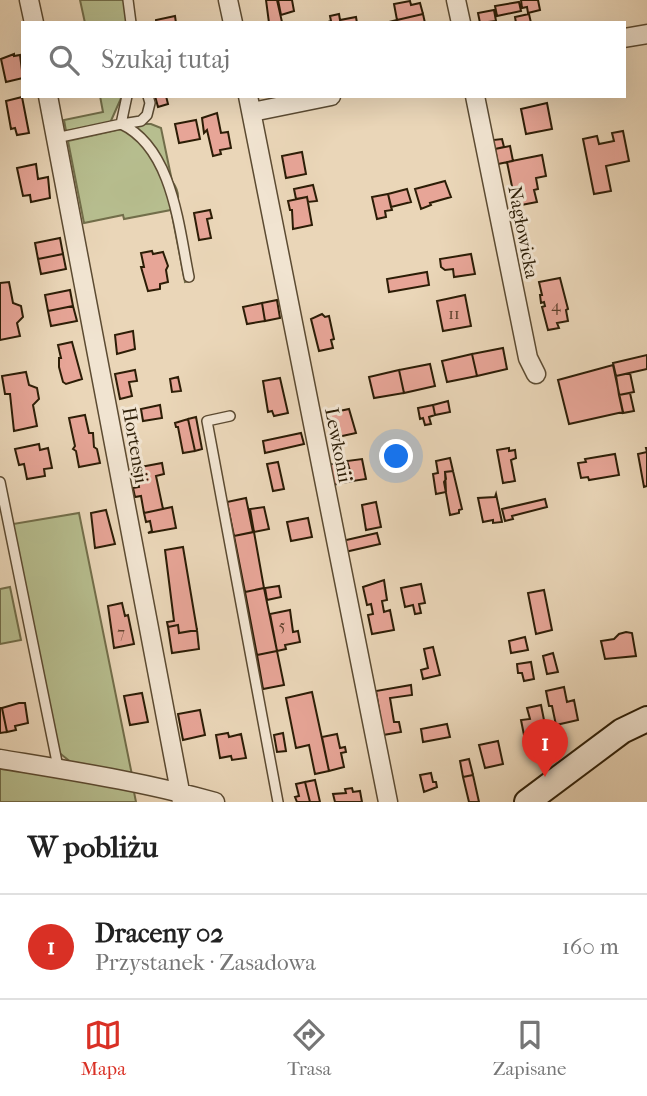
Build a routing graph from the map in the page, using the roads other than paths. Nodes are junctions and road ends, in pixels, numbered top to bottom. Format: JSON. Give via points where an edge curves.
{"nodes":[{"id":1,"x":29,"y":0,"type":"edge"},
{"id":2,"x":128,"y":0,"type":"edge"},
{"id":3,"x":228,"y":0,"type":"edge"},
{"id":4,"x":456,"y":0,"type":"edge"},
{"id":5,"x":34,"y":21,"type":"edge"},
{"id":6,"x":131,"y":21,"type":"edge"},
{"id":7,"x":233,"y":21,"type":"edge"},
{"id":8,"x":461,"y":21,"type":"edge"},
{"id":9,"x":647,"y":34,"type":"edge"},
{"id":10,"x":626,"y":38,"type":"edge"},
{"id":11,"x":48,"y":98,"type":"edge"},
{"id":12,"x":127,"y":98,"type":"edge"},
{"id":13,"x":149,"y":98,"type":"edge"},
{"id":14,"x":311,"y":98,"type":"edge"},
{"id":15,"x":475,"y":98,"type":"edge"},
{"id":16,"x":250,"y":104,"type":"edge"},
{"id":17,"x":121,"y":124,"type":"junction"},
{"id":18,"x":56,"y":138,"type":"junction"},
{"id":19,"x":189,"y":277,"type":"dead end"},
{"id":20,"x":536,"y":374,"type":"dead end"},
{"id":21,"x":230,"y":416,"type":"dead end"},
{"id":22,"x":0,"y":482,"type":"edge"},
{"id":23,"x":647,"y":719,"type":"edge"},
{"id":24,"x":0,"y":759,"type":"edge"},
{"id":25,"x":58,"y":767,"type":"junction"},
{"id":26,"x":181,"y":797,"type":"edge"},
{"id":27,"x":215,"y":802,"type":"edge"},
{"id":28,"x":278,"y":802,"type":"edge"},
{"id":29,"x":388,"y":802,"type":"edge"},
{"id":30,"x":527,"y":802,"type":"edge"}],
"edges":[{"from":1,"to":5,"type":"street"},
{"from":2,"to":6,"type":"lane"},
{"from":3,"to":7,"type":"street"},
{"from":4,"to":8,"type":"street"},
{"from":9,"to":10,"type":"street"},
{"from":11,"to":18,"type":"street","name":"Hortensji"},
{"from":12,"to":17,"type":"lane"},
{"from":13,"to":17,"type":"lane","via":[[147,115],[141,121]]},
{"from":14,"to":16,"type":"street"},
{"from":15,"to":20,"type":"street","name":"Nagłowicka","via":[[528,358]]},
{"from":16,"to":29,"type":"street","name":"Lewkonii"},
{"from":17,"to":18,"type":"lane"},
{"from":17,"to":19,"type":"lane","via":[[148,145],[163,172]]},
{"from":18,"to":26,"type":"street","name":"Hortensji"},
{"from":21,"to":28,"type":"lane","via":[[207,421]]},
{"from":22,"to":25,"type":"lane"},
{"from":23,"to":30,"type":"street","via":[[622,731]]},
{"from":24,"to":25,"type":"street"},
{"from":25,"to":26,"type":"street"},
{"from":26,"to":27,"type":"street"}]}
